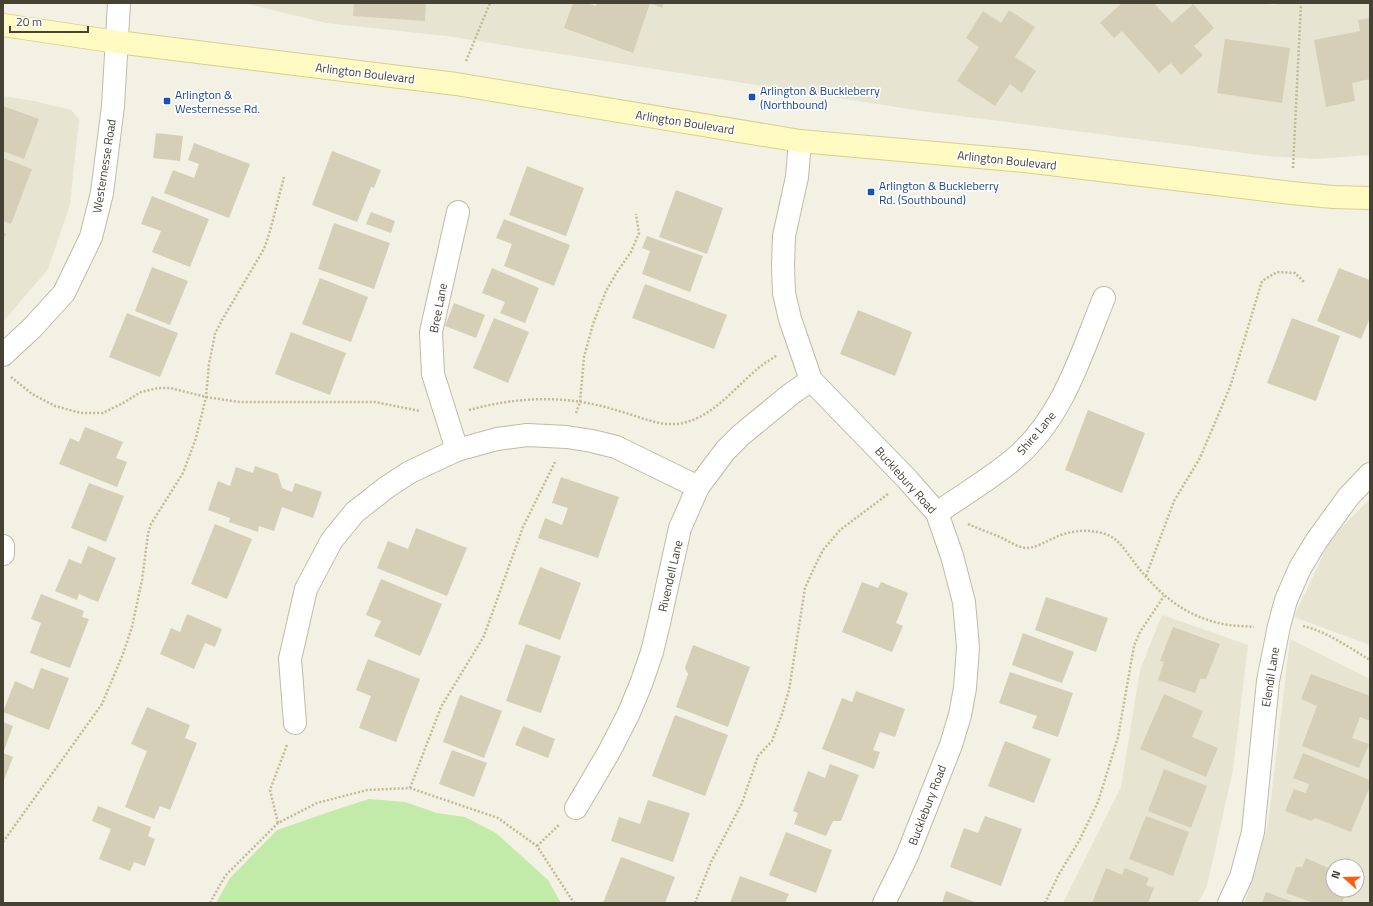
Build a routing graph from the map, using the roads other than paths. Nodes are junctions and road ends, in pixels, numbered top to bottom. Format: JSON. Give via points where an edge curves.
{"nodes":[{"id":1,"x":119,"y":3,"type":"edge"},
{"id":2,"x":3,"y":25,"type":"edge"},
{"id":3,"x":117,"y":42,"type":"junction"},
{"id":4,"x":800,"y":141,"type":"junction"},
{"id":5,"x":1370,"y":198,"type":"edge"},
{"id":6,"x":458,"y":212,"type":"dead end"},
{"id":7,"x":1104,"y":298,"type":"dead end"},
{"id":8,"x":3,"y":355,"type":"edge"},
{"id":9,"x":811,"y":380,"type":"junction"},
{"id":10,"x":457,"y":450,"type":"junction"},
{"id":11,"x":1370,"y":474,"type":"edge"},
{"id":12,"x":698,"y":487,"type":"junction"},
{"id":13,"x":937,"y":513,"type":"junction"},
{"id":14,"x":3,"y":546,"type":"edge"},
{"id":15,"x":3,"y":554,"type":"edge"},
{"id":16,"x":295,"y":723,"type":"road end"},
{"id":17,"x":576,"y":808,"type":"road end"},
{"id":18,"x":884,"y":903,"type":"edge"},
{"id":19,"x":1229,"y":903,"type":"edge"}],
"edges":[{"from":1,"to":3,"type":"street","name":"Westernesse Road"},
{"from":2,"to":3,"type":"street","name":"Arlington Boulevard"},
{"from":3,"to":4,"type":"street","name":"Arlington Boulevard","via":[[456,84]]},
{"from":3,"to":8,"type":"street","name":"Westernesse Road","via":[[102,193],[92,237],[64,293]]},
{"from":4,"to":5,"type":"street","name":"Arlington Boulevard","via":[[1025,161],[1292,193]]},
{"from":4,"to":9,"type":"street","name":"Bucklebury Road","via":[[797,177],[784,236],[784,293],[790,320]]},
{"from":6,"to":10,"type":"street","name":"Bree Lane","via":[[432,332],[433,374]]},
{"from":7,"to":13,"type":"street","name":"Shire Lane","via":[[1066,391],[1037,435],[1015,458]]},
{"from":9,"to":12,"type":"street","name":"Rivendell Lane","via":[[741,434],[724,451]]},
{"from":9,"to":13,"type":"street","name":"Bucklebury Road"},
{"from":10,"to":12,"type":"street","via":[[497,439],[527,435],[567,437],[616,448]]},
{"from":10,"to":16,"type":"street","via":[[410,472],[387,487],[355,512],[332,540],[306,589],[290,658]]},
{"from":11,"to":19,"type":"street","name":"Elendil Lane","via":[[1349,496],[1317,540],[1300,568],[1286,600],[1268,681],[1253,832],[1242,877]]},
{"from":12,"to":17,"type":"street","name":"Rivendell Lane","via":[[680,528],[658,630],[641,684],[609,752]]},
{"from":13,"to":18,"type":"street","name":"Bucklebury Road","via":[[964,602],[968,647],[965,688],[951,745],[907,856]]},
{"from":14,"to":15,"type":"street"}]}
